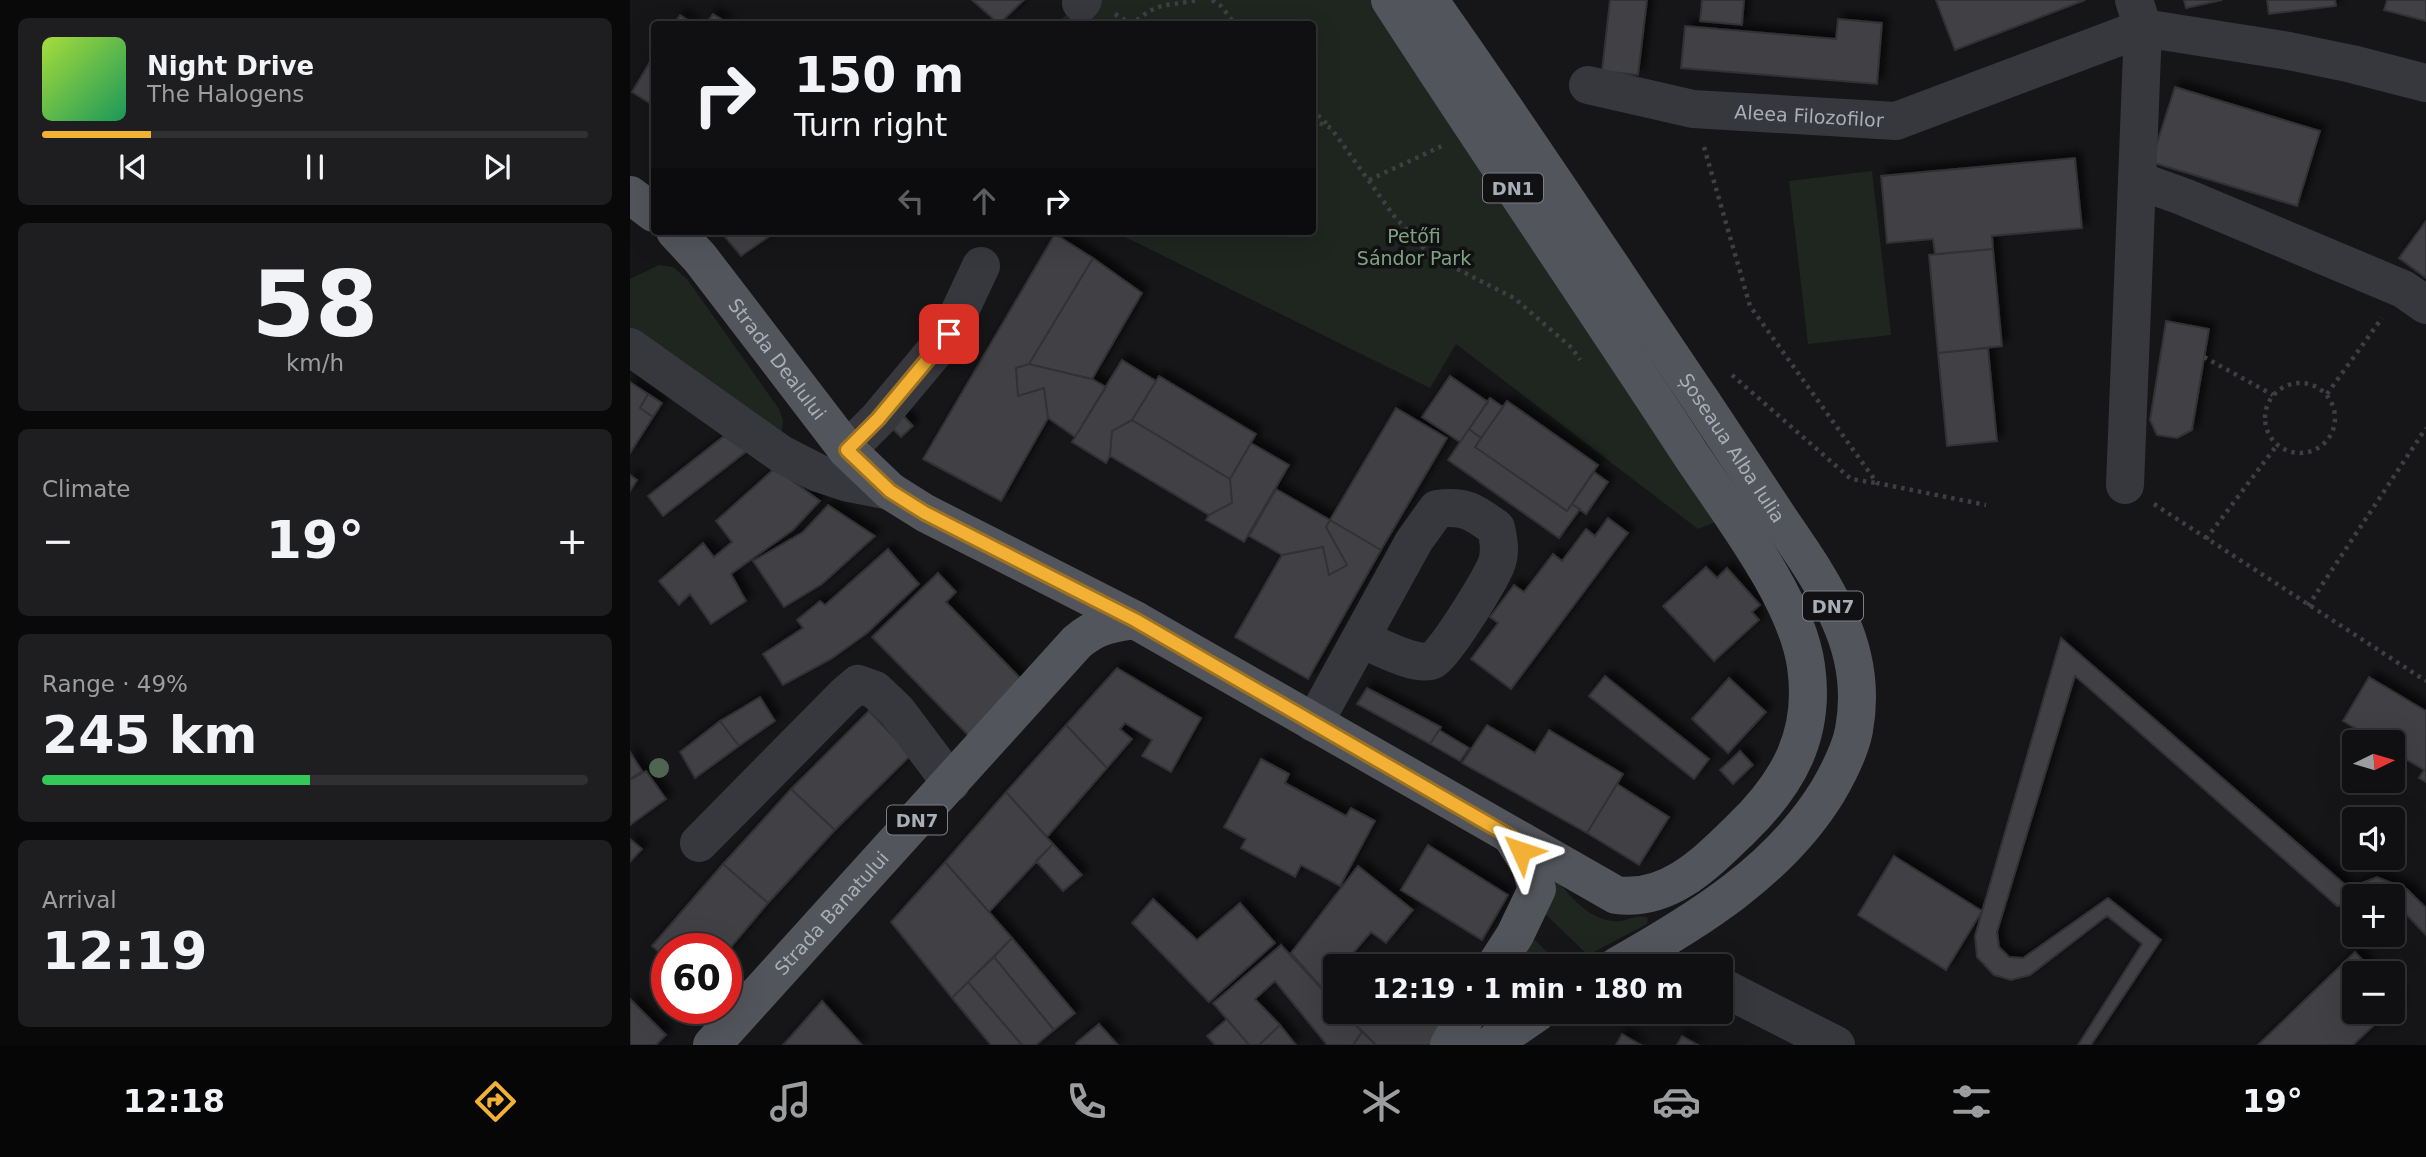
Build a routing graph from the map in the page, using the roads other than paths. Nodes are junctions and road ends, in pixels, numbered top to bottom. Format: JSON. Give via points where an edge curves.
{"nodes":[{"id":1,"x":1390,"y":0,"type":"edge"},
{"id":2,"x":1429,"y":0,"type":"edge"},
{"id":3,"x":2138,"y":14,"type":"edge"},
{"id":4,"x":2426,"y":83,"type":"edge"},
{"id":5,"x":1588,"y":85,"type":"dead end"},
{"id":6,"x":2137,"y":180,"type":"junction"},
{"id":7,"x":630,"y":195,"type":"edge"},
{"id":8,"x":651,"y":211,"type":"edge"},
{"id":9,"x":679,"y":235,"type":"edge"},
{"id":10,"x":981,"y":266,"type":"dead end"},
{"id":11,"x":2415,"y":297,"type":"edge"},
{"id":12,"x":630,"y":348,"type":"edge"},
{"id":13,"x":847,"y":450,"type":"junction"},
{"id":14,"x":2125,"y":485,"type":"road end"},
{"id":15,"x":890,"y":491,"type":"junction"},
{"id":16,"x":1135,"y":620,"type":"junction"},
{"id":17,"x":1361,"y":639,"type":"dead end"},
{"id":18,"x":1314,"y":723,"type":"junction"},
{"id":19,"x":951,"y":783,"type":"junction"},
{"id":20,"x":1511,"y":837,"type":"junction"},
{"id":21,"x":699,"y":843,"type":"dead end"},
{"id":22,"x":1726,"y":844,"type":"joint"},
{"id":23,"x":1503,"y":954,"type":"edge"},
{"id":24,"x":1638,"y":954,"type":"edge"},
{"id":25,"x":1733,"y":993,"type":"edge"},
{"id":26,"x":1461,"y":1024,"type":"edge"},
{"id":27,"x":1521,"y":1024,"type":"edge"},
{"id":28,"x":712,"y":1045,"type":"edge"},
{"id":29,"x":1449,"y":1045,"type":"edge"},
{"id":30,"x":1490,"y":1045,"type":"edge"},
{"id":31,"x":1836,"y":1045,"type":"edge"}],
"edges":[{"from":1,"to":22,"type":"main road","name":"Șoseaua Alba Iulia","number":"DN1","via":[[1771,577],[1795,630],[1806,663],[1808,722],[1788,772],[1772,797]]},
{"from":2,"to":24,"type":"main road","name":"Șoseaua Alba Iulia","number":"DN7","via":[[1795,542],[1833,606],[1851,649],[1857,707],[1853,734],[1839,771],[1816,809],[1785,848],[1719,904]]},
{"from":3,"to":4,"type":"street","name":"Aleea Filozofilor"},
{"from":3,"to":5,"type":"street","name":"Aleea Filozofilor","via":[[1896,121],[1693,109]]},
{"from":3,"to":6,"type":"street"},
{"from":6,"to":11,"type":"street"},
{"from":6,"to":14,"type":"street"},
{"from":7,"to":8,"type":"main road"},
{"from":9,"to":13,"type":"main road","name":"Strada Dealului"},
{"from":10,"to":13,"type":"street","via":[[949,334]]},
{"from":12,"to":15,"type":"street","via":[[781,454],[818,473]]},
{"from":13,"to":15,"type":"main road","name":"Strada Dealului"},
{"from":15,"to":16,"type":"main road","name":"Strada Dealului"},
{"from":16,"to":18,"type":"main road","name":"Strada Dealului"},
{"from":16,"to":19,"type":"main road","name":"Strada Banatului","number":"DN7","via":[[1104,625],[1077,642]]},
{"from":17,"to":18,"type":"street"},
{"from":18,"to":20,"type":"main road","name":"Strada Dealului"},
{"from":19,"to":21,"type":"street","via":[[897,711],[875,690],[858,684]]},
{"from":19,"to":28,"type":"main road","name":"Strada Banatului","number":"DN7"},
{"from":20,"to":22,"type":"main road","name":"Strada Dealului","via":[[1616,895],[1631,897],[1678,883]]},
{"from":20,"to":23,"type":"main road","via":[[1530,865],[1537,889]]},
{"from":25,"to":31,"type":"street"},
{"from":26,"to":29,"type":"main road"},
{"from":27,"to":30,"type":"main road"}]}
